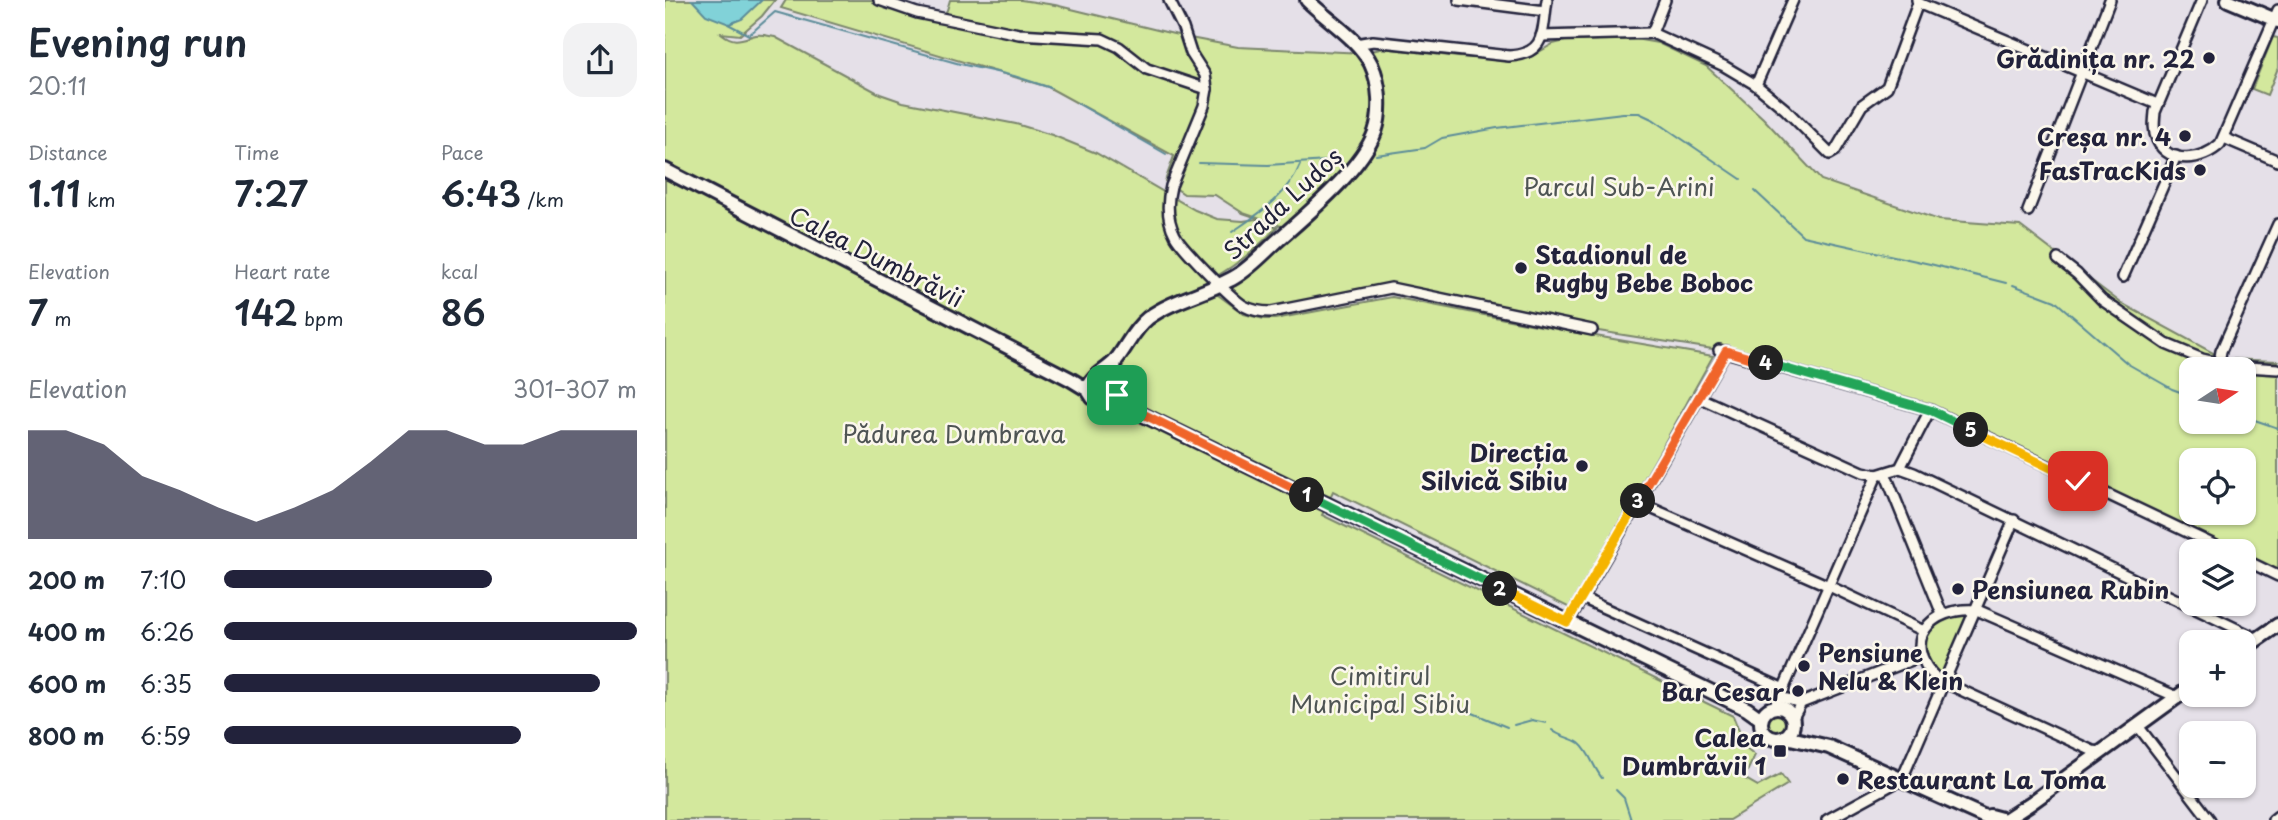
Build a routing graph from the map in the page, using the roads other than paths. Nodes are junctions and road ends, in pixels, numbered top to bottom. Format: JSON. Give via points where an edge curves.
{"nodes":[{"id":1,"x":879,"y":0,"type":"edge"},
{"id":2,"x":1169,"y":0,"type":"edge"},
{"id":3,"x":1307,"y":0,"type":"edge"},
{"id":4,"x":1459,"y":0,"type":"edge"},
{"id":5,"x":1547,"y":0,"type":"edge"},
{"id":6,"x":1665,"y":0,"type":"edge"},
{"id":7,"x":1793,"y":0,"type":"edge"},
{"id":8,"x":2110,"y":0,"type":"edge"},
{"id":9,"x":2202,"y":0,"type":"edge"},
{"id":10,"x":2228,"y":0,"type":"edge"},
{"id":11,"x":1918,"y":2,"type":"edge"},
{"id":12,"x":1545,"y":11,"type":"junction"},
{"id":13,"x":2277,"y":17,"type":"edge"},
{"id":14,"x":1651,"y":33,"type":"junction"},
{"id":15,"x":1541,"y":36,"type":"junction"},
{"id":16,"x":1356,"y":44,"type":"junction"},
{"id":17,"x":2083,"y":73,"type":"junction"},
{"id":18,"x":1756,"y":85,"type":"junction"},
{"id":19,"x":1207,"y":89,"type":"junction"},
{"id":20,"x":2157,"y":104,"type":"junction"},
{"id":21,"x":2224,"y":138,"type":"junction"},
{"id":22,"x":2176,"y":156,"type":"junction"},
{"id":23,"x":2278,"y":161,"type":"edge"},
{"id":24,"x":665,"y":170,"type":"edge"},
{"id":25,"x":2028,"y":211,"type":"dead end"},
{"id":26,"x":2278,"y":224,"type":"edge"},
{"id":27,"x":2058,"y":259,"type":"dead end"},
{"id":28,"x":2123,"y":277,"type":"dead end"},
{"id":29,"x":1221,"y":285,"type":"junction"},
{"id":30,"x":1592,"y":330,"type":"dead end"},
{"id":31,"x":2198,"y":357,"type":"edge"},
{"id":32,"x":2220,"y":357,"type":"edge"},
{"id":33,"x":2256,"y":368,"type":"edge"},
{"id":34,"x":2278,"y":369,"type":"edge"},
{"id":35,"x":1101,"y":386,"type":"junction"},
{"id":36,"x":1700,"y":398,"type":"junction"},
{"id":37,"x":1930,"y":410,"type":"junction"},
{"id":38,"x":1900,"y":468,"type":"junction"},
{"id":39,"x":1881,"y":474,"type":"junction"},
{"id":40,"x":1637,"y":502,"type":"junction"},
{"id":41,"x":2014,"y":520,"type":"junction"},
{"id":42,"x":2202,"y":539,"type":"edge"},
{"id":43,"x":2256,"y":565,"type":"edge"},
{"id":44,"x":2278,"y":576,"type":"edge"},
{"id":45,"x":1829,"y":586,"type":"junction"},
{"id":46,"x":1581,"y":598,"type":"junction"},
{"id":47,"x":1977,"y":610,"type":"junction"},
{"id":48,"x":1942,"y":614,"type":"junction"},
{"id":49,"x":1567,"y":622,"type":"junction"},
{"id":50,"x":2278,"y":627,"type":"edge"},
{"id":51,"x":1924,"y":631,"type":"junction"},
{"id":52,"x":2258,"y":639,"type":"joint"},
{"id":53,"x":1922,"y":656,"type":"junction"},
{"id":54,"x":1944,"y":685,"type":"junction"},
{"id":55,"x":2177,"y":697,"type":"joint"},
{"id":56,"x":1801,"y":703,"type":"junction"},
{"id":57,"x":1780,"y":708,"type":"junction"},
{"id":58,"x":2138,"y":726,"type":"junction"},
{"id":59,"x":1786,"y":737,"type":"junction"},
{"id":60,"x":1829,"y":747,"type":"junction"},
{"id":61,"x":2102,"y":752,"type":"junction"},
{"id":62,"x":1902,"y":779,"type":"junction"},
{"id":63,"x":2031,"y":803,"type":"junction"},
{"id":64,"x":2278,"y":816,"type":"edge"},
{"id":65,"x":1986,"y":818,"type":"edge"},
{"id":66,"x":1827,"y":820,"type":"edge"},
{"id":67,"x":2009,"y":820,"type":"edge"},
{"id":68,"x":2020,"y":820,"type":"edge"},
{"id":69,"x":2210,"y":820,"type":"edge"},
{"id":70,"x":2273,"y":820,"type":"edge"}],
"edges":[{"from":1,"to":19,"type":"street","via":[[917,13],[1019,34],[1102,39],[1147,69]]},
{"from":2,"to":19,"type":"street","via":[[1205,75]]},
{"from":3,"to":16,"type":"main road","name":"Strada Ludoș"},
{"from":4,"to":12,"type":"street"},
{"from":5,"to":12,"type":"street"},
{"from":6,"to":14,"type":"street"},
{"from":7,"to":18,"type":"street"},
{"from":8,"to":17,"type":"street"},
{"from":9,"to":20,"type":"street"},
{"from":10,"to":13,"type":"main road"},
{"from":11,"to":17,"type":"street"},
{"from":11,"to":18,"type":"street","via":[[1887,87],[1862,105],[1830,154]]},
{"from":12,"to":15,"type":"street"},
{"from":13,"to":21,"type":"street"},
{"from":14,"to":15,"type":"street"},
{"from":14,"to":18,"type":"street"},
{"from":15,"to":16,"type":"street","via":[[1530,52],[1509,56],[1373,41]]},
{"from":16,"to":29,"type":"main road","name":"Strada Ludoș","via":[[1369,60],[1377,85],[1378,122],[1370,143],[1315,206],[1247,269]]},
{"from":17,"to":20,"type":"street"},
{"from":17,"to":25,"type":"street"},
{"from":19,"to":29,"type":"street","via":[[1171,186],[1169,216],[1178,240]]},
{"from":20,"to":22,"type":"street","via":[[2156,138]]},
{"from":21,"to":22,"type":"street","via":[[2202,156]]},
{"from":21,"to":23,"type":"street"},
{"from":22,"to":28,"type":"street"},
{"from":24,"to":35,"type":"main road","name":"Calea Dumbrăvii","via":[[1070,379]]},
{"from":26,"to":32,"type":"street"},
{"from":27,"to":31,"type":"street","via":[[2102,300],[2166,344]]},
{"from":29,"to":30,"type":"street","via":[[1245,307],[1258,311],[1391,288]]},
{"from":29,"to":35,"type":"main road","name":"Strada Ludoș","via":[[1149,318]]},
{"from":33,"to":34,"type":"street"},
{"from":35,"to":49,"type":"main road","name":"Calea Dumbrăvii","via":[[1131,408]]},
{"from":36,"to":37,"type":"street","via":[[1723,350]]},
{"from":36,"to":39,"type":"street","via":[[1863,472]]},
{"from":36,"to":40,"type":"street"},
{"from":37,"to":38,"type":"street"},
{"from":37,"to":42,"type":"street"},
{"from":38,"to":39,"type":"street"},
{"from":38,"to":41,"type":"street"},
{"from":39,"to":45,"type":"street"},
{"from":39,"to":48,"type":"street"},
{"from":40,"to":45,"type":"street"},
{"from":40,"to":46,"type":"street"},
{"from":41,"to":47,"type":"street"},
{"from":41,"to":52,"type":"street"},
{"from":43,"to":44,"type":"street"},
{"from":45,"to":51,"type":"street"},
{"from":45,"to":57,"type":"street"},
{"from":46,"to":49,"type":"street"},
{"from":46,"to":57,"type":"street","name":"Calea Dumbrăvii"},
{"from":47,"to":48,"type":"street"},
{"from":47,"to":54,"type":"street"},
{"from":47,"to":55,"type":"street"},
{"from":48,"to":51,"type":"street"},
{"from":49,"to":57,"type":"main road","name":"Calea Dumbrăvii","via":[[1747,709]]},
{"from":50,"to":52,"type":"main road"},
{"from":51,"to":53,"type":"street"},
{"from":53,"to":54,"type":"street","via":[[1929,672]]},
{"from":53,"to":56,"type":"street"},
{"from":54,"to":61,"type":"street"},
{"from":54,"to":62,"type":"street"},
{"from":55,"to":58,"type":"main road"},
{"from":56,"to":57,"type":"street"},
{"from":56,"to":57,"type":"street"},
{"from":57,"to":59,"type":"main road"},
{"from":57,"to":59,"type":"main road","name":"Calea Dumbrăvii","via":[[1762,728],[1768,737]]},
{"from":57,"to":60,"type":"main road","name":"Calea Dumbrăvii"},
{"from":58,"to":61,"type":"main road"},
{"from":58,"to":69,"type":"street"},
{"from":59,"to":60,"type":"main road","name":"Calea Dumbrăvii"},
{"from":60,"to":62,"type":"main road","name":"Calea Dumbrăvii"},
{"from":61,"to":63,"type":"main road"},
{"from":62,"to":65,"type":"main road","name":"Calea Dumbrăvii"},
{"from":62,"to":66,"type":"street"},
{"from":63,"to":67,"type":"main road"},
{"from":63,"to":68,"type":"main road"},
{"from":64,"to":70,"type":"street"},
{"from":65,"to":67,"type":"main road","name":"Calea Dumbrăvii"}]}
